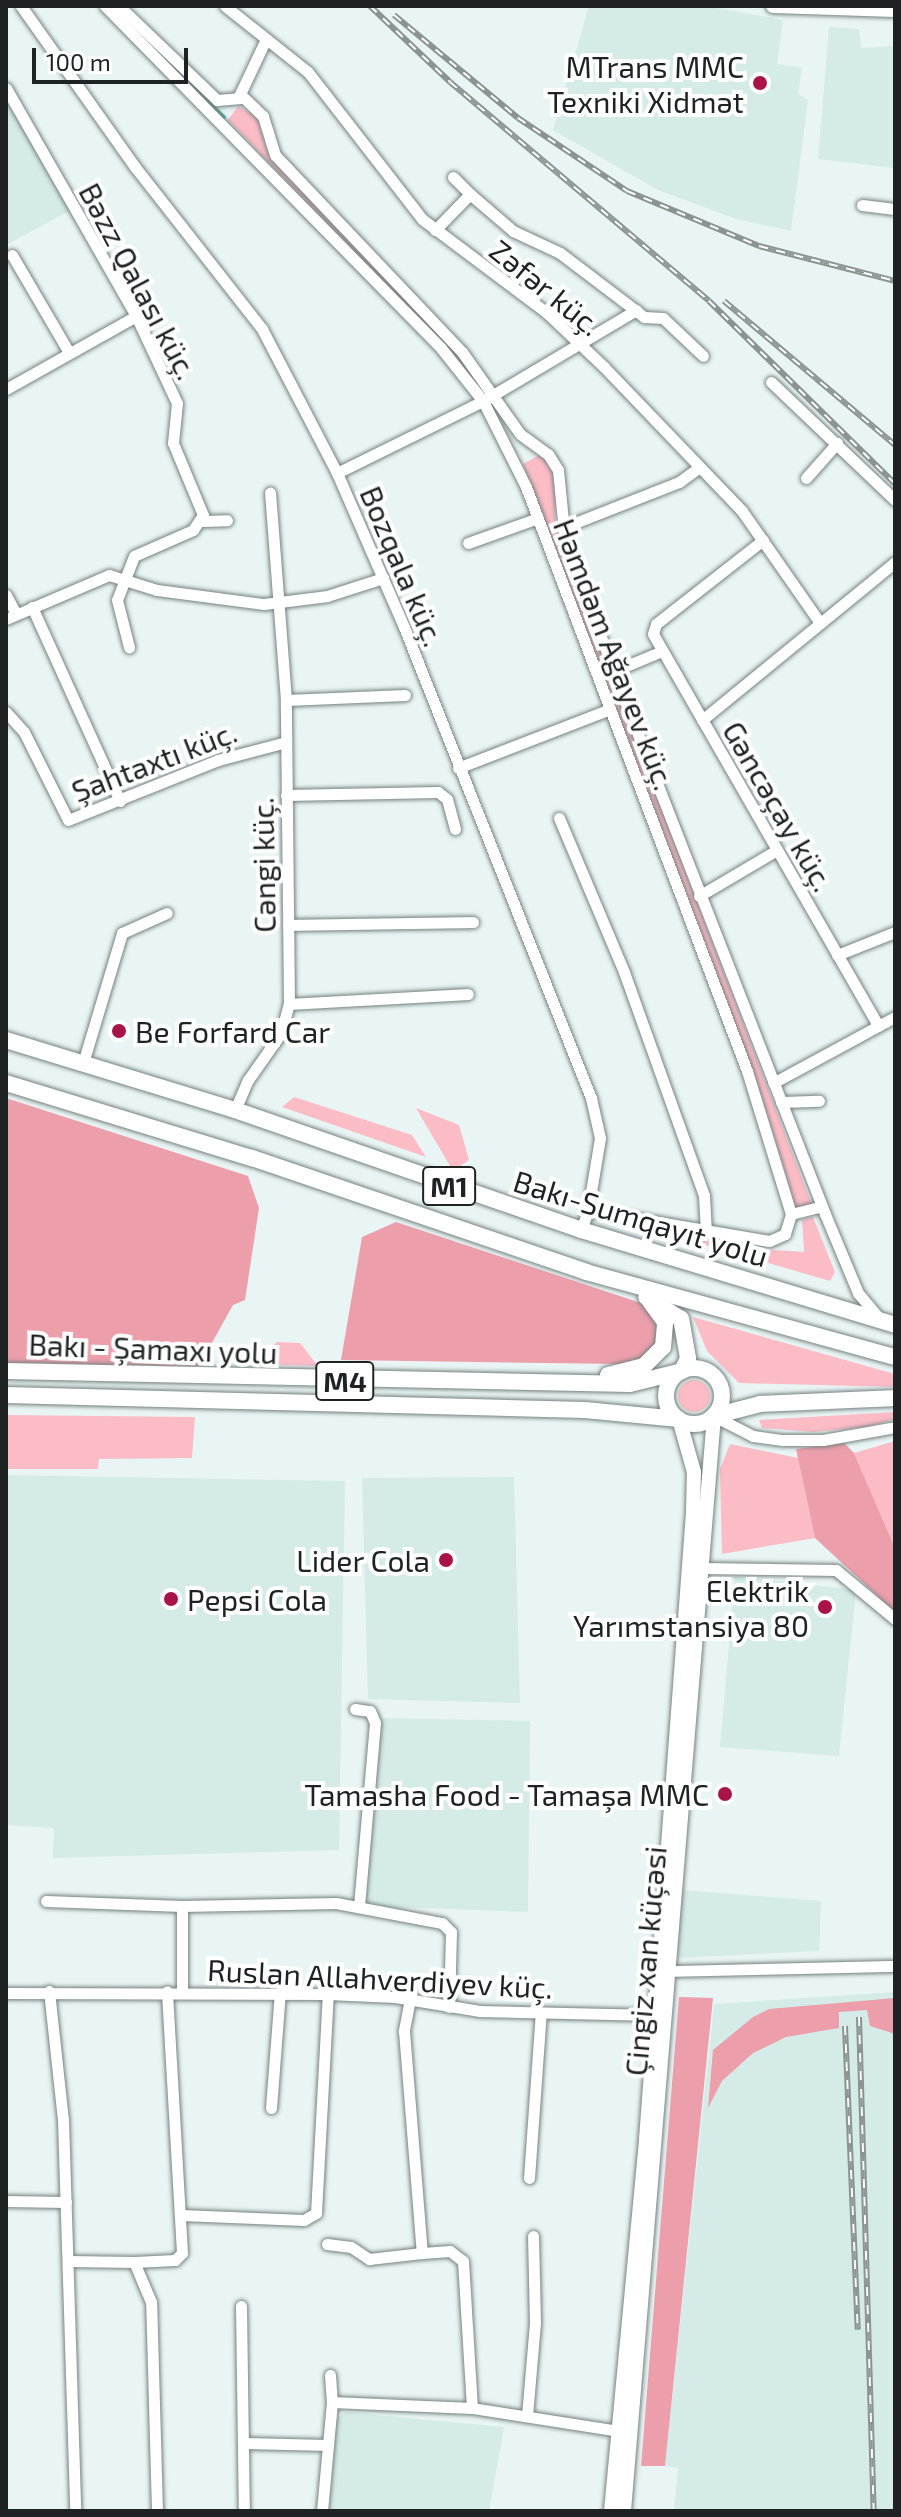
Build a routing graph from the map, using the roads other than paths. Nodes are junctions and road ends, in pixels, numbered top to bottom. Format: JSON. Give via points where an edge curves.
{"nodes":[{"id":1,"x":21,"y":6,"type":"edge"},
{"id":2,"x":105,"y":6,"type":"edge"},
{"id":3,"x":119,"y":6,"type":"edge"},
{"id":4,"x":225,"y":6,"type":"edge"},
{"id":5,"x":773,"y":6,"type":"edge"},
{"id":6,"x":895,"y":10,"type":"edge"},
{"id":7,"x":241,"y":11,"type":"edge"},
{"id":8,"x":266,"y":39,"type":"junction"},
{"id":9,"x":6,"y":88,"type":"edge"},
{"id":10,"x":241,"y":98,"type":"junction"},
{"id":11,"x":453,"y":177,"type":"dead end"},
{"id":12,"x":470,"y":194,"type":"junction"},
{"id":13,"x":862,"y":205,"type":"dead end"},
{"id":14,"x":895,"y":209,"type":"edge"},
{"id":15,"x":435,"y":230,"type":"junction"},
{"id":16,"x":12,"y":255,"type":"dead end"},
{"id":17,"x":636,"y":310,"type":"junction"},
{"id":18,"x":136,"y":316,"type":"junction"},
{"id":19,"x":581,"y":344,"type":"junction"},
{"id":20,"x":68,"y":351,"type":"junction"},
{"id":21,"x":703,"y":356,"type":"dead end"},
{"id":22,"x":771,"y":382,"type":"dead end"},
{"id":23,"x":6,"y":389,"type":"edge"},
{"id":24,"x":495,"y":394,"type":"junction"},
{"id":25,"x":483,"y":401,"type":"junction"},
{"id":26,"x":837,"y":443,"type":"junction"},
{"id":27,"x":698,"y":468,"type":"junction"},
{"id":28,"x":337,"y":473,"type":"junction"},
{"id":29,"x":806,"y":478,"type":"dead end"},
{"id":30,"x":270,"y":493,"type":"dead end"},
{"id":31,"x":895,"y":500,"type":"edge"},
{"id":32,"x":538,"y":518,"type":"junction"},
{"id":33,"x":227,"y":520,"type":"dead end"},
{"id":34,"x":203,"y":521,"type":"junction"},
{"id":35,"x":562,"y":528,"type":"junction"},
{"id":36,"x":763,"y":540,"type":"junction"},
{"id":37,"x":468,"y":543,"type":"dead end"},
{"id":38,"x":895,"y":562,"type":"edge"},
{"id":39,"x":125,"y":576,"type":"junction"},
{"id":40,"x":383,"y":578,"type":"junction"},
{"id":41,"x":6,"y":595,"type":"edge"},
{"id":42,"x":278,"y":604,"type":"junction"},
{"id":43,"x":32,"y":607,"type":"junction"},
{"id":44,"x":11,"y":617,"type":"edge"},
{"id":45,"x":820,"y":623,"type":"junction"},
{"id":46,"x":129,"y":647,"type":"dead end"},
{"id":47,"x":662,"y":651,"type":"junction"},
{"id":48,"x":614,"y":671,"type":"junction"},
{"id":49,"x":405,"y":695,"type":"dead end"},
{"id":50,"x":286,"y":700,"type":"junction"},
{"id":51,"x":610,"y":709,"type":"junction"},
{"id":52,"x":6,"y":712,"type":"edge"},
{"id":53,"x":702,"y":720,"type":"junction"},
{"id":54,"x":286,"y":742,"type":"junction"},
{"id":55,"x":458,"y":768,"type":"junction"},
{"id":56,"x":286,"y":795,"type":"junction"},
{"id":57,"x":120,"y":801,"type":"junction"},
{"id":58,"x":559,"y":818,"type":"dead end"},
{"id":59,"x":455,"y":829,"type":"dead end"},
{"id":60,"x":775,"y":851,"type":"junction"},
{"id":61,"x":699,"y":896,"type":"junction"},
{"id":62,"x":167,"y":913,"type":"dead end"},
{"id":63,"x":473,"y":922,"type":"dead end"},
{"id":64,"x":288,"y":925,"type":"junction"},
{"id":65,"x":895,"y":932,"type":"edge"},
{"id":66,"x":837,"y":955,"type":"junction"},
{"id":67,"x":468,"y":994,"type":"dead end"},
{"id":68,"x":289,"y":1004,"type":"junction"},
{"id":69,"x":895,"y":1017,"type":"edge"},
{"id":70,"x":878,"y":1026,"type":"junction"},
{"id":71,"x":6,"y":1040,"type":"edge"},
{"id":72,"x":83,"y":1063,"type":"junction"},
{"id":73,"x":6,"y":1083,"type":"edge"},
{"id":74,"x":773,"y":1083,"type":"junction"},
{"id":75,"x":819,"y":1101,"type":"dead end"},
{"id":76,"x":781,"y":1102,"type":"junction"},
{"id":77,"x":235,"y":1110,"type":"junction"},
{"id":78,"x":822,"y":1206,"type":"junction"},
{"id":79,"x":588,"y":1210,"type":"junction"},
{"id":80,"x":791,"y":1214,"type":"junction"},
{"id":81,"x":581,"y":1230,"type":"junction"},
{"id":82,"x":706,"y":1233,"type":"junction"},
{"id":83,"x":586,"y":1272,"type":"junction"},
{"id":84,"x":646,"y":1297,"type":"junction"},
{"id":85,"x":889,"y":1323,"type":"edge"},
{"id":86,"x":895,"y":1357,"type":"edge"},
{"id":87,"x":6,"y":1371,"type":"edge"},
{"id":88,"x":682,"y":1371,"type":"junction"},
{"id":89,"x":521,"y":1385,"type":"junction"},
{"id":90,"x":7,"y":1395,"type":"edge"},
{"id":91,"x":895,"y":1398,"type":"edge"},
{"id":92,"x":714,"y":1416,"type":"junction"},
{"id":93,"x":679,"y":1419,"type":"junction"},
{"id":94,"x":895,"y":1427,"type":"edge"},
{"id":95,"x":703,"y":1568,"type":"junction"},
{"id":96,"x":895,"y":1619,"type":"edge"},
{"id":97,"x":355,"y":1709,"type":"dead end"},
{"id":98,"x":46,"y":1901,"type":"dead end"},
{"id":99,"x":182,"y":1906,"type":"junction"},
{"id":100,"x":359,"y":1907,"type":"junction"},
{"id":101,"x":895,"y":1966,"type":"edge"},
{"id":102,"x":670,"y":1971,"type":"junction"},
{"id":103,"x":49,"y":1991,"type":"junction"},
{"id":104,"x":167,"y":1991,"type":"junction"},
{"id":105,"x":182,"y":1991,"type":"junction"},
{"id":106,"x":280,"y":1992,"type":"junction"},
{"id":107,"x":6,"y":1993,"type":"edge"},
{"id":108,"x":328,"y":1994,"type":"junction"},
{"id":109,"x":410,"y":1999,"type":"junction"},
{"id":110,"x":449,"y":2007,"type":"junction"},
{"id":111,"x":541,"y":2012,"type":"junction"},
{"id":112,"x":655,"y":2015,"type":"junction"},
{"id":113,"x":271,"y":2108,"type":"dead end"},
{"id":114,"x":529,"y":2178,"type":"dead end"},
{"id":115,"x":6,"y":2201,"type":"edge"},
{"id":116,"x":66,"y":2202,"type":"junction"},
{"id":117,"x":181,"y":2215,"type":"junction"},
{"id":118,"x":533,"y":2236,"type":"dead end"},
{"id":119,"x":327,"y":2244,"type":"dead end"},
{"id":120,"x":422,"y":2253,"type":"junction"},
{"id":121,"x":68,"y":2261,"type":"junction"},
{"id":122,"x":134,"y":2262,"type":"junction"},
{"id":123,"x":241,"y":2306,"type":"dead end"},
{"id":124,"x":330,"y":2375,"type":"dead end"},
{"id":125,"x":332,"y":2402,"type":"junction"},
{"id":126,"x":472,"y":2408,"type":"junction"},
{"id":127,"x":527,"y":2416,"type":"junction"},
{"id":128,"x":619,"y":2431,"type":"junction"},
{"id":129,"x":244,"y":2443,"type":"junction"},
{"id":130,"x":328,"y":2445,"type":"junction"},
{"id":131,"x":75,"y":2511,"type":"edge"},
{"id":132,"x":157,"y":2511,"type":"edge"},
{"id":133,"x":244,"y":2511,"type":"edge"},
{"id":134,"x":322,"y":2511,"type":"edge"},
{"id":135,"x":611,"y":2511,"type":"edge"},
{"id":136,"x":624,"y":2511,"type":"edge"}],
"edges":[{"from":1,"to":28,"type":"street","name":"Bozqala küç.","via":[[135,167],[262,329]]},
{"from":2,"to":25,"type":"street","name":"Həmdəm Ağayev küç.","via":[[407,310]]},
{"from":3,"to":10,"type":"street","via":[[217,100]]},
{"from":4,"to":7,"type":"street","name":"Zəfər küç."},
{"from":5,"to":6,"type":"main road"},
{"from":7,"to":8,"type":"street","name":"Zəfər küç."},
{"from":8,"to":10,"type":"street"},
{"from":8,"to":15,"type":"street","name":"Zəfər küç.","via":[[308,72],[356,128],[398,193]]},
{"from":9,"to":18,"type":"street","name":"Bəzz Qalası küç."},
{"from":10,"to":24,"type":"street","via":[[263,116],[275,155],[453,342]]},
{"from":11,"to":12,"type":"street"},
{"from":12,"to":15,"type":"street"},
{"from":12,"to":17,"type":"street","via":[[513,231],[560,253]]},
{"from":13,"to":14,"type":"street"},
{"from":15,"to":19,"type":"street","name":"Zəfər küç."},
{"from":16,"to":20,"type":"street"},
{"from":17,"to":19,"type":"street"},
{"from":17,"to":21,"type":"street","via":[[644,317],[663,318]]},
{"from":18,"to":20,"type":"street"},
{"from":18,"to":34,"type":"street","name":"Bəzz Qalası küç.","via":[[177,403],[173,443]]},
{"from":19,"to":24,"type":"street"},
{"from":19,"to":27,"type":"street","name":"Zəfər küç."},
{"from":20,"to":23,"type":"street"},
{"from":22,"to":26,"type":"street"},
{"from":24,"to":25,"type":"street"},
{"from":24,"to":35,"type":"street","via":[[520,434],[544,449],[558,470]]},
{"from":25,"to":28,"type":"street"},
{"from":25,"to":32,"type":"street","name":"Həmdəm Ağayev küç."},
{"from":26,"to":29,"type":"street"},
{"from":26,"to":31,"type":"street"},
{"from":27,"to":35,"type":"street","via":[[679,482]]},
{"from":27,"to":36,"type":"street","name":"Zəfər küç."},
{"from":28,"to":40,"type":"street","name":"Bozqala küç."},
{"from":30,"to":42,"type":"street","name":"Cəngi küç."},
{"from":32,"to":37,"type":"street"},
{"from":32,"to":51,"type":"street","name":"Həmdəm Ağayev küç."},
{"from":33,"to":34,"type":"street"},
{"from":34,"to":39,"type":"street","via":[[138,553]]},
{"from":35,"to":48,"type":"street"},
{"from":36,"to":45,"type":"street","name":"Zəfər küç."},
{"from":36,"to":47,"type":"street","via":[[656,624],[653,634]]},
{"from":38,"to":45,"type":"street"},
{"from":39,"to":42,"type":"street","via":[[157,590]]},
{"from":39,"to":43,"type":"street","via":[[98,578]]},
{"from":39,"to":46,"type":"street","via":[[117,600]]},
{"from":40,"to":42,"type":"street","via":[[327,596]]},
{"from":40,"to":55,"type":"street","name":"Bozqala küç."},
{"from":41,"to":44,"type":"street"},
{"from":42,"to":50,"type":"street","name":"Cəngi küç."},
{"from":43,"to":44,"type":"street"},
{"from":43,"to":57,"type":"street"},
{"from":45,"to":53,"type":"street"},
{"from":47,"to":48,"type":"street"},
{"from":47,"to":53,"type":"street","name":"Gəncəçay küç."},
{"from":48,"to":61,"type":"street"},
{"from":49,"to":50,"type":"street"},
{"from":50,"to":54,"type":"street","name":"Cəngi küç."},
{"from":51,"to":55,"type":"street"},
{"from":51,"to":80,"type":"street","name":"Həmdəm Ağayev küç.","via":[[766,1123]]},
{"from":52,"to":57,"type":"street","name":"Şahtaxtı küç.","via":[[24,732],[68,820]]},
{"from":53,"to":60,"type":"street","name":"Gəncəçay küç."},
{"from":54,"to":56,"type":"street","name":"Cəngi küç."},
{"from":54,"to":57,"type":"street","name":"Şahtaxtı küç.","via":[[218,760]]},
{"from":55,"to":79,"type":"street","name":"Bozqala küç.","via":[[595,1110],[599,1167]]},
{"from":56,"to":59,"type":"street","via":[[438,792],[447,799]]},
{"from":56,"to":64,"type":"street","name":"Cəngi küç."},
{"from":58,"to":82,"type":"street","via":[[624,972],[699,1180],[707,1207]]},
{"from":60,"to":61,"type":"street"},
{"from":60,"to":66,"type":"street","name":"Gəncəçay küç."},
{"from":61,"to":74,"type":"street"},
{"from":62,"to":72,"type":"street","via":[[122,933]]},
{"from":63,"to":64,"type":"street"},
{"from":64,"to":68,"type":"street","name":"Cəngi küç."},
{"from":65,"to":66,"type":"street"},
{"from":66,"to":70,"type":"street","name":"Gəncəçay küç."},
{"from":67,"to":68,"type":"street"},
{"from":68,"to":77,"type":"street","name":"Cəngi küç.","via":[[281,1033],[248,1080]]},
{"from":69,"to":70,"type":"street"},
{"from":70,"to":74,"type":"street"},
{"from":71,"to":72,"type":"highway","name":"Bakı-Sumqayıt yolu","number":"M1"},
{"from":72,"to":77,"type":"highway","name":"Bakı-Sumqayıt yolu","number":"M1"},
{"from":73,"to":83,"type":"highway","name":"Bakı-Sumqayıt yolu","number":"M1","via":[[252,1158]]},
{"from":74,"to":76,"type":"street"},
{"from":75,"to":76,"type":"street"},
{"from":76,"to":78,"type":"street"},
{"from":77,"to":81,"type":"highway","name":"Bakı-Sumqayıt yolu","number":"M1"},
{"from":78,"to":80,"type":"street"},
{"from":78,"to":85,"type":"street","via":[[858,1293]]},
{"from":79,"to":81,"type":"street"},
{"from":79,"to":82,"type":"street"},
{"from":80,"to":82,"type":"street","via":[[785,1234],[769,1241]]},
{"from":81,"to":85,"type":"highway","name":"Bakı-Sumqayıt yolu","number":"M1"},
{"from":83,"to":84,"type":"highway"},
{"from":83,"to":86,"type":"highway","name":"Bakı-Sumqayıt yolu","number":"M1"},
{"from":84,"to":88,"type":"highway","via":[[675,1313],[685,1329],[689,1349]]},
{"from":84,"to":89,"type":"highway","via":[[667,1330],[663,1347],[651,1361],[624,1373]]},
{"from":87,"to":89,"type":"highway","name":"Bakı - Şamaxı yolu","number":"M4"},
{"from":88,"to":89,"type":"highway","name":"Bakı - Şamaxı yolu","number":"M4","via":[[630,1384]]},
{"from":88,"to":92,"type":"highway","via":[[700,1369],[716,1380],[722,1398]]},
{"from":88,"to":93,"type":"highway","via":[[666,1395]]},
{"from":90,"to":93,"type":"highway","name":"Bakı - Şamaxı yolu","number":"M4","via":[[585,1410]]},
{"from":91,"to":92,"type":"highway","via":[[760,1404]]},
{"from":92,"to":93,"type":"highway","via":[[694,1424]]},
{"from":92,"to":94,"type":"street","via":[[753,1436],[783,1440],[823,1440]]},
{"from":92,"to":95,"type":"main road","name":"Çingiz xan küçəsi"},
{"from":93,"to":112,"type":"main road","name":"Çingiz xan küçəsi","via":[[695,1486]]},
{"from":95,"to":96,"type":"street","via":[[836,1570]]},
{"from":95,"to":102,"type":"main road","name":"Çingiz xan küçəsi"},
{"from":97,"to":100,"type":"street","via":[[370,1711],[375,1723]]},
{"from":98,"to":99,"type":"street"},
{"from":99,"to":100,"type":"street"},
{"from":99,"to":105,"type":"street"},
{"from":100,"to":110,"type":"street","via":[[448,1927]]},
{"from":101,"to":102,"type":"street"},
{"from":102,"to":136,"type":"main road","name":"Çingiz xan küçəsi"},
{"from":103,"to":104,"type":"street","name":"Ruslan Allahverdiyev küç."},
{"from":103,"to":107,"type":"street","name":"Ruslan Allahverdiyev küç."},
{"from":103,"to":116,"type":"street"},
{"from":104,"to":105,"type":"street","name":"Ruslan Allahverdiyev küç."},
{"from":104,"to":117,"type":"street"},
{"from":105,"to":106,"type":"street","name":"Ruslan Allahverdiyev küç."},
{"from":106,"to":108,"type":"street","name":"Ruslan Allahverdiyev küç."},
{"from":106,"to":113,"type":"street"},
{"from":108,"to":109,"type":"street","name":"Ruslan Allahverdiyev küç."},
{"from":108,"to":117,"type":"street","via":[[316,2213],[304,2220]]},
{"from":109,"to":110,"type":"street","name":"Ruslan Allahverdiyev küç."},
{"from":109,"to":120,"type":"street","via":[[404,2031]]},
{"from":110,"to":111,"type":"street","name":"Ruslan Allahverdiyev küç."},
{"from":111,"to":112,"type":"street","name":"Ruslan Allahverdiyev küç."},
{"from":111,"to":114,"type":"street"},
{"from":112,"to":128,"type":"main road","name":"Çingiz xan küçəsi"},
{"from":115,"to":116,"type":"street"},
{"from":116,"to":121,"type":"street"},
{"from":117,"to":122,"type":"street","via":[[179,2258]]},
{"from":118,"to":127,"type":"street","via":[[535,2323]]},
{"from":119,"to":120,"type":"street","via":[[351,2247],[369,2259]]},
{"from":120,"to":126,"type":"street","via":[[450,2251],[463,2261]]},
{"from":121,"to":122,"type":"street"},
{"from":121,"to":131,"type":"street"},
{"from":122,"to":132,"type":"street","via":[[151,2302]]},
{"from":123,"to":129,"type":"street"},
{"from":124,"to":125,"type":"street"},
{"from":125,"to":126,"type":"street"},
{"from":125,"to":130,"type":"street"},
{"from":126,"to":127,"type":"street"},
{"from":127,"to":128,"type":"street"},
{"from":128,"to":135,"type":"main road","name":"Çingiz xan küçəsi"},
{"from":129,"to":130,"type":"street"},
{"from":129,"to":133,"type":"street"},
{"from":130,"to":134,"type":"street"}]}
